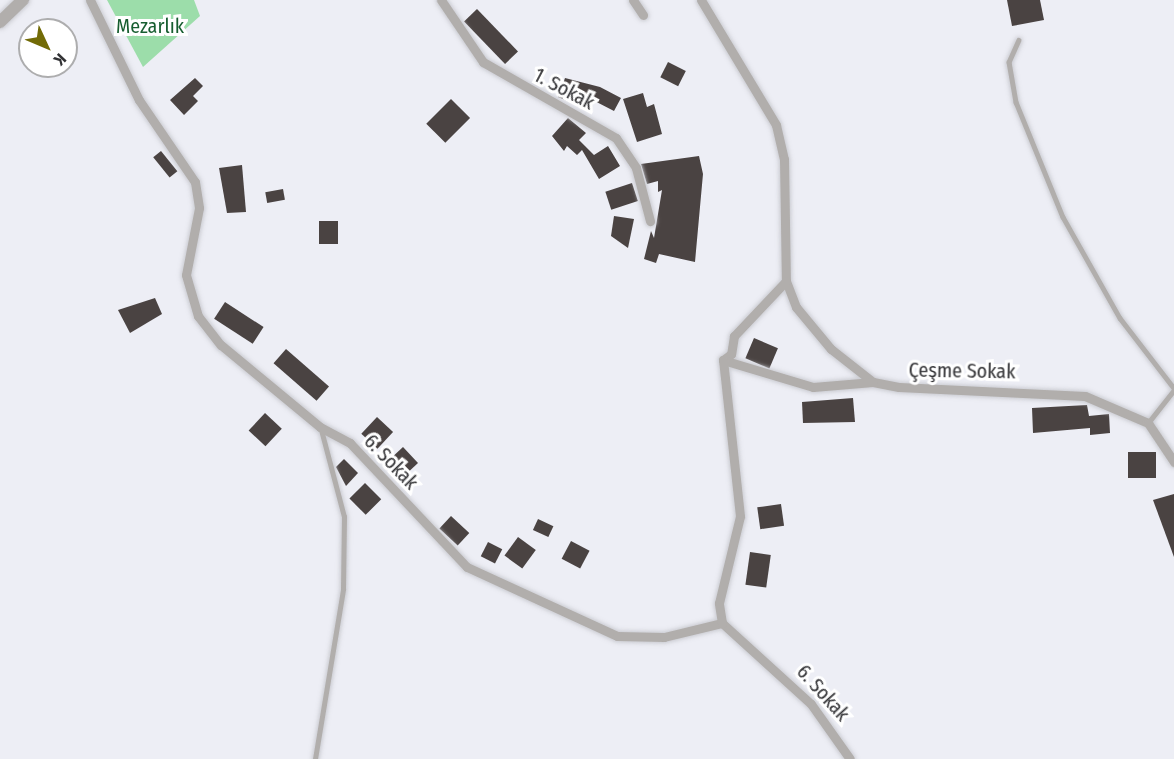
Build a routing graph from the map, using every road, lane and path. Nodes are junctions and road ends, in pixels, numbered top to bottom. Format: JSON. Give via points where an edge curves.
{"nodes":[{"id":1,"x":23,"y":0,"type":"edge"},
{"id":2,"x":90,"y":0,"type":"edge"},
{"id":3,"x":441,"y":0,"type":"edge"},
{"id":4,"x":633,"y":0,"type":"edge"},
{"id":5,"x":701,"y":0,"type":"edge"},
{"id":6,"x":643,"y":15,"type":"dead end"},
{"id":7,"x":0,"y":22,"type":"edge"},
{"id":8,"x":1019,"y":40,"type":"dead end"},
{"id":9,"x":650,"y":221,"type":"dead end"},
{"id":10,"x":786,"y":281,"type":"junction"},
{"id":11,"x":723,"y":360,"type":"junction"},
{"id":12,"x":873,"y":382,"type":"junction"},
{"id":13,"x":1174,"y":389,"type":"edge"},
{"id":14,"x":1149,"y":423,"type":"junction"},
{"id":15,"x":320,"y":427,"type":"junction"},
{"id":16,"x":1174,"y":462,"type":"edge"},
{"id":17,"x":722,"y":622,"type":"junction"},
{"id":18,"x":315,"y":759,"type":"edge"},
{"id":19,"x":850,"y":759,"type":"edge"}],
"edges":[{"from":1,"to":7,"type":"street"},
{"from":2,"to":15,"type":"street","name":"6. Sokak","via":[[139,100],[195,182],[199,208],[186,275],[198,316],[229,352]]},
{"from":3,"to":9,"type":"street","name":"1. Sokak","via":[[483,62],[616,138],[636,168]]},
{"from":4,"to":6,"type":"street"},
{"from":5,"to":10,"type":"street","name":"Çeşme Sokak","via":[[776,125],[784,159]]},
{"from":8,"to":13,"type":"lane","via":[[1009,62],[1016,102],[1064,217],[1120,318]]},
{"from":10,"to":11,"type":"street","via":[[734,336],[731,354]]},
{"from":10,"to":12,"type":"street","name":"Çeşme Sokak","via":[[809,325],[846,363]]},
{"from":11,"to":12,"type":"street","via":[[813,387]]},
{"from":11,"to":17,"type":"street","via":[[740,516],[719,603]]},
{"from":12,"to":14,"type":"street","name":"Çeşme Sokak","via":[[925,391],[1060,392],[1109,404]]},
{"from":13,"to":14,"type":"lane"},
{"from":14,"to":16,"type":"street"},
{"from":15,"to":17,"type":"street","name":"6. Sokak","via":[[355,448],[453,555],[491,581],[616,636],[664,637]]},
{"from":15,"to":18,"type":"lane","via":[[340,494],[344,567],[342,608]]},
{"from":17,"to":19,"type":"street","name":"6. Sokak","via":[[812,704]]}]}
